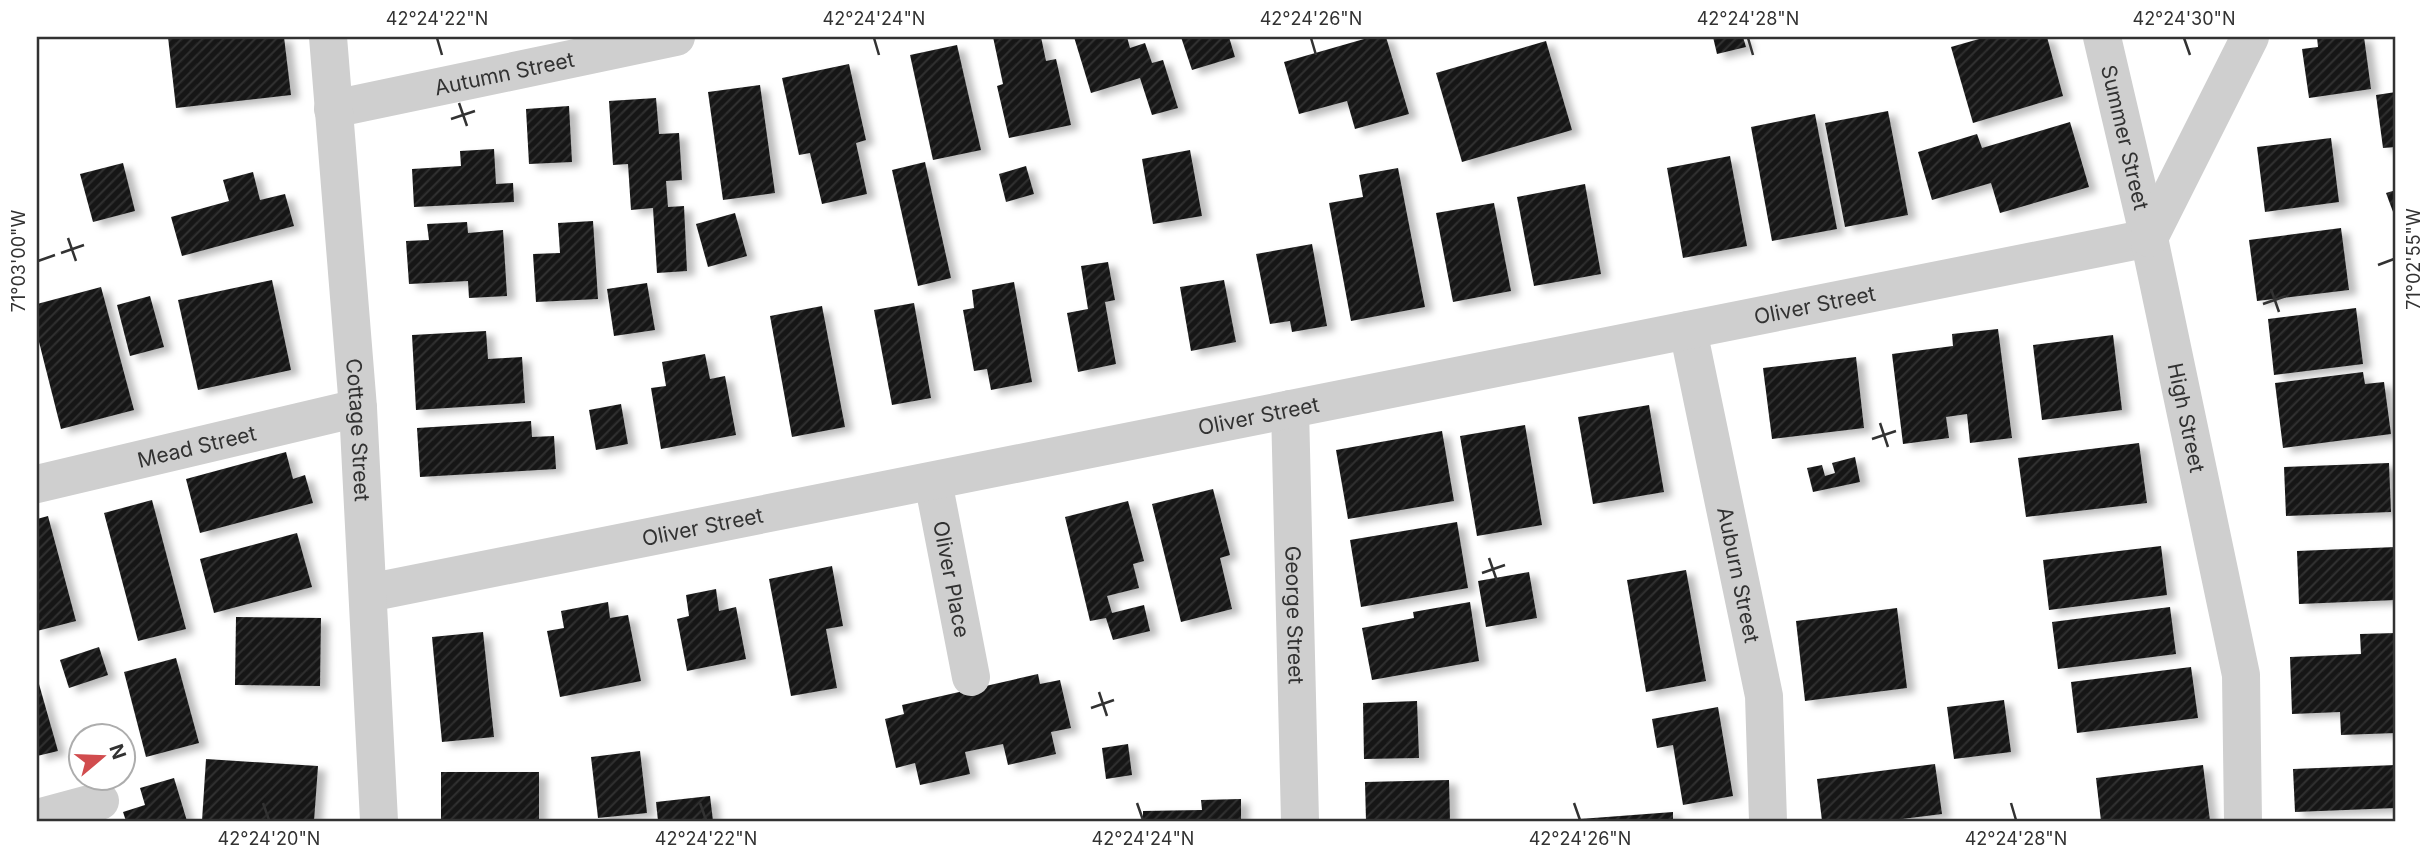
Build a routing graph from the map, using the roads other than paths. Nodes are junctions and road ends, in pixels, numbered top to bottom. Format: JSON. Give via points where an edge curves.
{"nodes":[{"id":1,"x":328,"y":37,"type":"edge"},
{"id":2,"x":676,"y":37,"type":"edge"},
{"id":3,"x":2102,"y":37,"type":"edge"},
{"id":4,"x":2250,"y":37,"type":"edge"},
{"id":5,"x":333,"y":109,"type":"junction"},
{"id":6,"x":2149,"y":238,"type":"junction"},
{"id":7,"x":1688,"y":330,"type":"junction"},
{"id":8,"x":358,"y":408,"type":"junction"},
{"id":9,"x":1290,"y":409,"type":"junction"},
{"id":10,"x":933,"y":481,"type":"junction"},
{"id":11,"x":37,"y":484,"type":"edge"},
{"id":12,"x":368,"y":593,"type":"junction"},
{"id":13,"x":971,"y":677,"type":"dead end"},
{"id":14,"x":100,"y":801,"type":"dead end"},
{"id":15,"x":37,"y":818,"type":"edge"},
{"id":16,"x":379,"y":821,"type":"edge"},
{"id":17,"x":1300,"y":821,"type":"edge"},
{"id":18,"x":1768,"y":821,"type":"edge"},
{"id":19,"x":2243,"y":821,"type":"edge"}],
"edges":[{"from":1,"to":5,"type":"street","name":"Cottage Street"},
{"from":2,"to":5,"type":"street","name":"Autumn Street"},
{"from":3,"to":6,"type":"street","name":"Summer Street"},
{"from":4,"to":6,"type":"street"},
{"from":5,"to":8,"type":"street","name":"Cottage Street"},
{"from":6,"to":7,"type":"street","name":"Oliver Street"},
{"from":6,"to":19,"type":"street","name":"High Street","via":[[2241,675]]},
{"from":7,"to":9,"type":"street","name":"Oliver Street"},
{"from":7,"to":18,"type":"street","name":"Auburn Street","via":[[1764,696]]},
{"from":8,"to":11,"type":"street","name":"Mead Street"},
{"from":8,"to":12,"type":"street","name":"Cottage Street"},
{"from":9,"to":10,"type":"street","name":"Oliver Street"},
{"from":9,"to":17,"type":"street","name":"George Street"},
{"from":10,"to":12,"type":"street","name":"Oliver Street"},
{"from":10,"to":13,"type":"street","name":"Oliver Place"},
{"from":12,"to":16,"type":"street","name":"Cottage Street"},
{"from":14,"to":15,"type":"street"}]}
